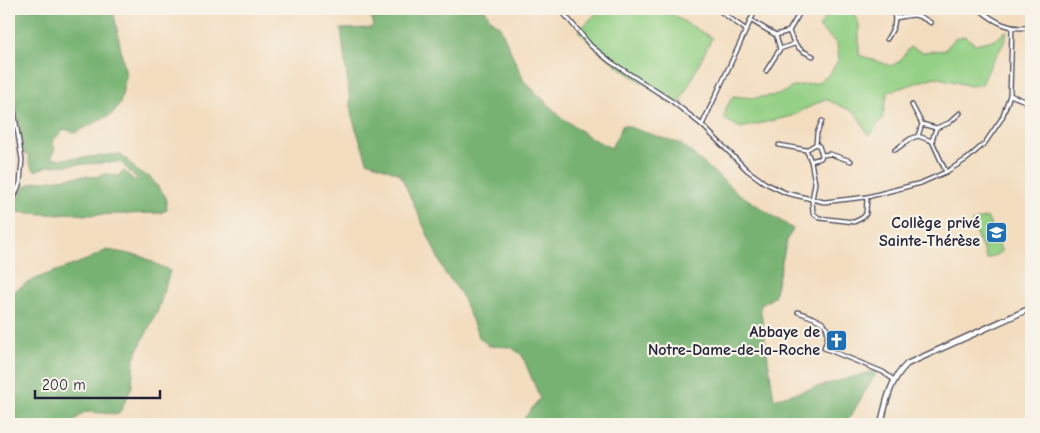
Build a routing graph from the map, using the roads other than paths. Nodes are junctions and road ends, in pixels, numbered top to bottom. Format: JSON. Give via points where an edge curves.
{"nodes":[{"id":1,"x":560,"y":9,"type":"edge"},
{"id":2,"x":717,"y":9,"type":"edge"},
{"id":3,"x":756,"y":9,"type":"edge"},
{"id":4,"x":802,"y":9,"type":"edge"},
{"id":5,"x":893,"y":9,"type":"edge"},
{"id":6,"x":908,"y":9,"type":"edge"},
{"id":7,"x":979,"y":9,"type":"edge"},
{"id":8,"x":910,"y":14,"type":"junction"},
{"id":9,"x":896,"y":18,"type":"junction"},
{"id":10,"x":750,"y":20,"type":"junction"},
{"id":11,"x":931,"y":23,"type":"dead end"},
{"id":12,"x":1031,"y":27,"type":"edge"},
{"id":13,"x":1012,"y":28,"type":"junction"},
{"id":14,"x":746,"y":29,"type":"junction"},
{"id":15,"x":789,"y":30,"type":"junction"},
{"id":16,"x":776,"y":35,"type":"junction"},
{"id":17,"x":887,"y":39,"type":"dead end"},
{"id":18,"x":794,"y":44,"type":"junction"},
{"id":19,"x":780,"y":49,"type":"junction"},
{"id":20,"x":813,"y":56,"type":"dead end"},
{"id":21,"x":766,"y":71,"type":"dead end"},
{"id":22,"x":9,"y":80,"type":"edge"},
{"id":23,"x":1010,"y":95,"type":"junction"},
{"id":24,"x":912,"y":104,"type":"dead end"},
{"id":25,"x":1031,"y":110,"type":"edge"},
{"id":26,"x":960,"y":113,"type":"dead end"},
{"id":27,"x":822,"y":121,"type":"dead end"},
{"id":28,"x":922,"y":124,"type":"junction"},
{"id":29,"x":702,"y":125,"type":"junction"},
{"id":30,"x":936,"y":128,"type":"junction"},
{"id":31,"x":918,"y":136,"type":"junction"},
{"id":32,"x":932,"y":141,"type":"junction"},
{"id":33,"x":779,"y":144,"type":"dead end"},
{"id":34,"x":816,"y":144,"type":"junction"},
{"id":35,"x":806,"y":150,"type":"junction"},
{"id":36,"x":895,"y":150,"type":"dead end"},
{"id":37,"x":822,"y":155,"type":"junction"},
{"id":38,"x":811,"y":161,"type":"junction"},
{"id":39,"x":851,"y":161,"type":"dead end"},
{"id":40,"x":946,"y":172,"type":"junction"},
{"id":41,"x":867,"y":197,"type":"junction"},
{"id":42,"x":812,"y":200,"type":"junction"},
{"id":43,"x":9,"y":211,"type":"edge"},
{"id":44,"x":1031,"y":308,"type":"edge"},
{"id":45,"x":798,"y":312,"type":"dead end"},
{"id":46,"x":894,"y":380,"type":"junction"},
{"id":47,"x":881,"y":424,"type":"edge"}],
"edges":[{"from":1,"to":29,"type":"street","via":[[591,46]]},
{"from":2,"to":14,"type":"street"},
{"from":3,"to":10,"type":"street"},
{"from":4,"to":15,"type":"street"},
{"from":5,"to":9,"type":"street"},
{"from":6,"to":8,"type":"street"},
{"from":7,"to":13,"type":"street","via":[[993,20]]},
{"from":8,"to":9,"type":"street"},
{"from":8,"to":11,"type":"street","via":[[919,15]]},
{"from":9,"to":17,"type":"street"},
{"from":10,"to":14,"type":"street"},
{"from":10,"to":16,"type":"street"},
{"from":12,"to":13,"type":"street"},
{"from":13,"to":23,"type":"street"},
{"from":14,"to":29,"type":"street"},
{"from":15,"to":16,"type":"street"},
{"from":15,"to":18,"type":"street"},
{"from":16,"to":19,"type":"street"},
{"from":18,"to":19,"type":"street"},
{"from":18,"to":20,"type":"street"},
{"from":19,"to":21,"type":"street"},
{"from":22,"to":43,"type":"street","via":[[22,160],[20,183]]},
{"from":23,"to":25,"type":"street","via":[[1025,101]]},
{"from":23,"to":40,"type":"street","via":[[1002,118],[985,143]]},
{"from":24,"to":28,"type":"street"},
{"from":26,"to":30,"type":"street"},
{"from":27,"to":34,"type":"street"},
{"from":28,"to":30,"type":"street"},
{"from":28,"to":31,"type":"street"},
{"from":29,"to":42,"type":"street","via":[[747,170],[765,183]]},
{"from":30,"to":32,"type":"street"},
{"from":31,"to":32,"type":"street"},
{"from":31,"to":36,"type":"street"},
{"from":32,"to":40,"type":"street"},
{"from":33,"to":35,"type":"street"},
{"from":34,"to":35,"type":"street"},
{"from":34,"to":37,"type":"street"},
{"from":35,"to":38,"type":"street"},
{"from":37,"to":38,"type":"street"},
{"from":37,"to":39,"type":"street","via":[[830,154]]},
{"from":38,"to":42,"type":"street","via":[[815,182]]},
{"from":40,"to":41,"type":"street","via":[[921,183]]},
{"from":41,"to":42,"type":"street","via":[[840,202]]},
{"from":41,"to":42,"type":"street","via":[[866,214],[854,222],[819,218],[813,213]]},
{"from":44,"to":46,"type":"street","via":[[915,359]]},
{"from":45,"to":46,"type":"street","via":[[818,319],[827,327],[828,338],[824,348],[883,372]]},
{"from":46,"to":47,"type":"street"}]}
